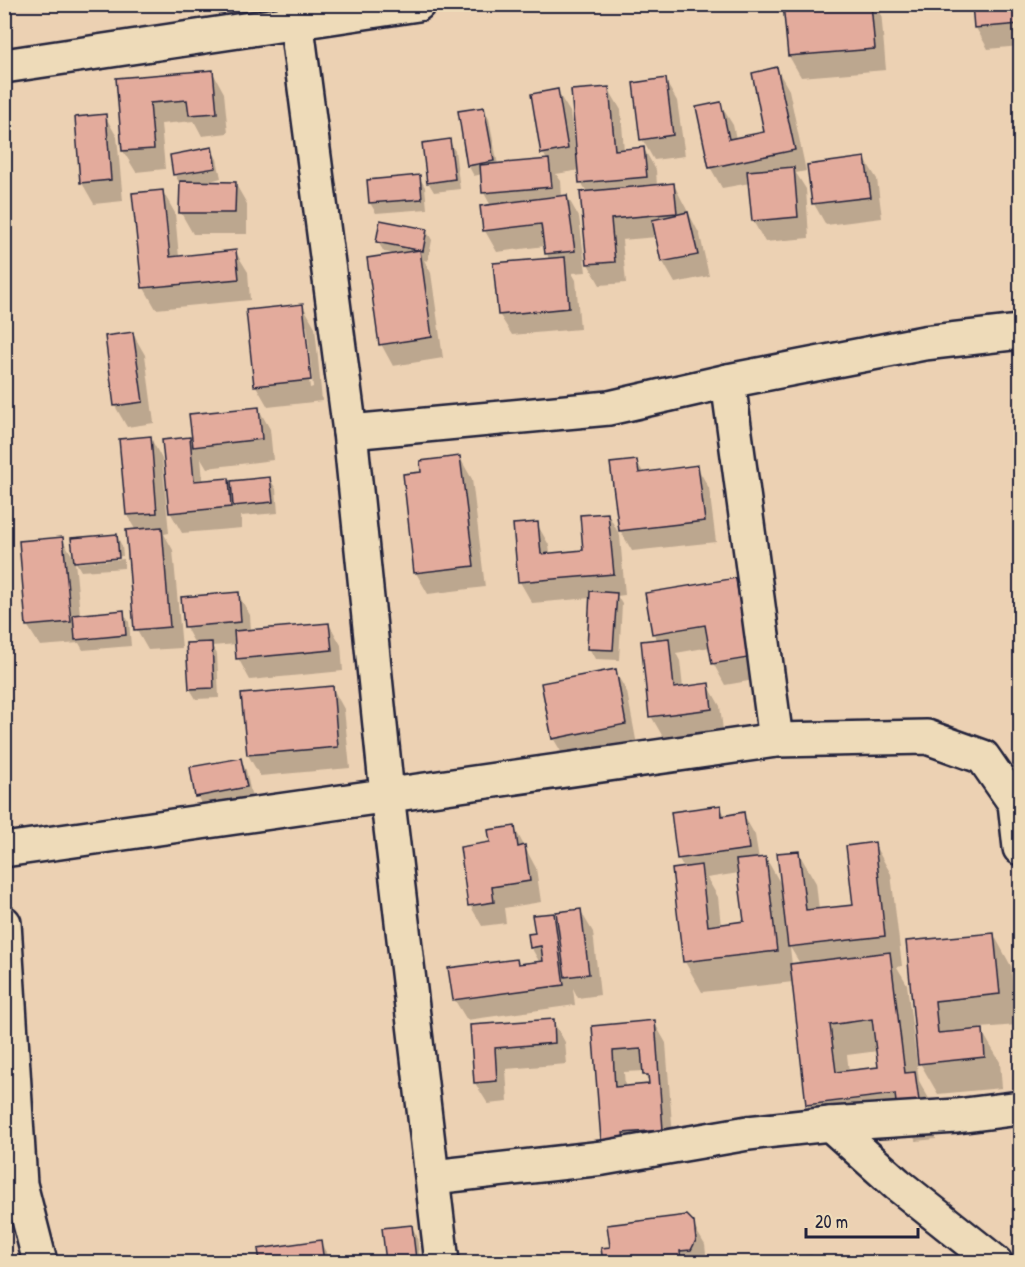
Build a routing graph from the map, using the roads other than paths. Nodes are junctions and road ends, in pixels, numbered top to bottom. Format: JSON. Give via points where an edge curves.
{"nodes":[{"id":1,"x":418,"y":4,"type":"edge"},
{"id":2,"x":295,"y":14,"type":"edge"},
{"id":3,"x":4,"y":66,"type":"edge"},
{"id":4,"x":1020,"y":332,"type":"edge"},
{"id":5,"x":728,"y":381,"type":"junction"},
{"id":6,"x":350,"y":432,"type":"junction"},
{"id":7,"x":776,"y":740,"type":"junction"},
{"id":8,"x":387,"y":794,"type":"junction"},
{"id":9,"x":1020,"y":848,"type":"edge"},
{"id":10,"x":4,"y":850,"type":"edge"},
{"id":11,"x":4,"y":923,"type":"edge"},
{"id":12,"x":1020,"y":1108,"type":"edge"},
{"id":13,"x":830,"y":1124,"type":"junction"},
{"id":14,"x":433,"y":1177,"type":"junction"},
{"id":15,"x":40,"y":1263,"type":"edge"},
{"id":16,"x":442,"y":1263,"type":"edge"},
{"id":17,"x":995,"y":1263,"type":"edge"}],
"edges":[{"from":1,"to":2,"type":"street"},
{"from":2,"to":3,"type":"street"},
{"from":2,"to":6,"type":"street"},
{"from":4,"to":5,"type":"street","via":[[924,343]]},
{"from":5,"to":6,"type":"street","via":[[609,408]]},
{"from":5,"to":7,"type":"street"},
{"from":6,"to":8,"type":"street"},
{"from":7,"to":8,"type":"street"},
{"from":7,"to":9,"type":"street","via":[[927,737],[983,757],[1016,803]]},
{"from":8,"to":10,"type":"street"},
{"from":8,"to":14,"type":"street"},
{"from":11,"to":15,"type":"street","via":[[20,1184]]},
{"from":12,"to":13,"type":"street"},
{"from":13,"to":14,"type":"street","via":[[748,1133],[603,1158]]},
{"from":13,"to":17,"type":"street"},
{"from":14,"to":16,"type":"street"}]}
